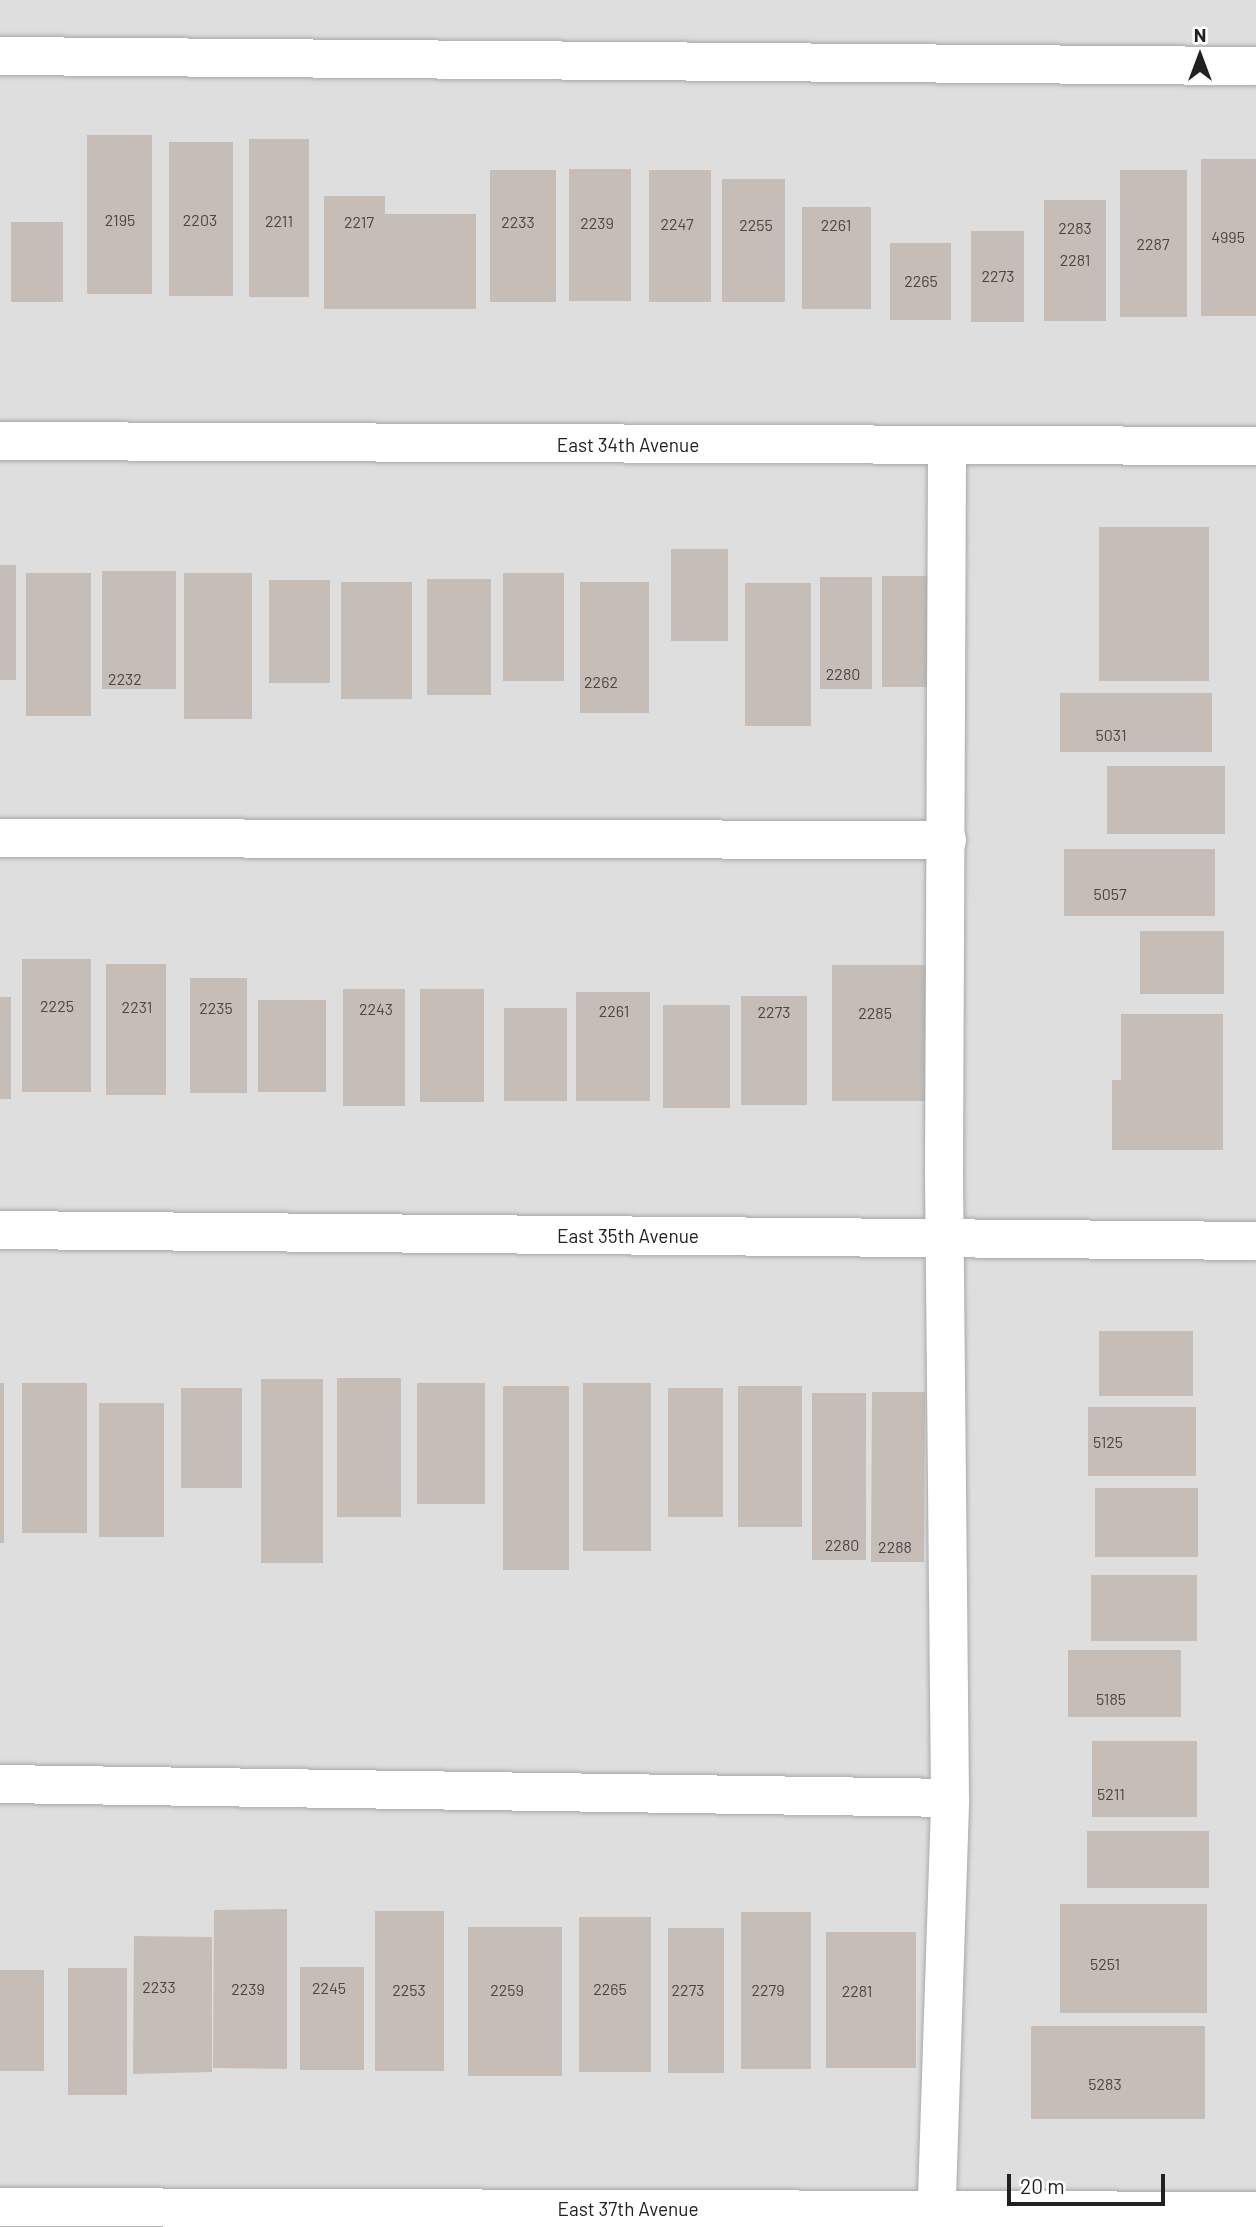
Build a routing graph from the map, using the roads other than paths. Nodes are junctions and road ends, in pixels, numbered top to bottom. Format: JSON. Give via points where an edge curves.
{"nodes":[{"id":1,"x":0,"y":56,"type":"edge"},
{"id":2,"x":1256,"y":66,"type":"edge"},
{"id":3,"x":0,"y":441,"type":"edge"},
{"id":4,"x":1256,"y":446,"type":"edge"},
{"id":5,"x":947,"y":448,"type":"junction"},
{"id":6,"x":0,"y":838,"type":"edge"},
{"id":7,"x":947,"y":840,"type":"junction"},
{"id":8,"x":0,"y":1230,"type":"edge"},
{"id":9,"x":946,"y":1238,"type":"junction"},
{"id":10,"x":1256,"y":1241,"type":"edge"},
{"id":11,"x":0,"y":1784,"type":"edge"},
{"id":12,"x":950,"y":1798,"type":"junction"},
{"id":13,"x":0,"y":2207,"type":"edge"},
{"id":14,"x":1256,"y":2211,"type":"edge"},
{"id":15,"x":936,"y":2219,"type":"edge"}],
"edges":[{"from":1,"to":2,"type":"street"},
{"from":3,"to":5,"type":"street","name":"East 34th Avenue"},
{"from":4,"to":5,"type":"street","name":"East 34th Avenue"},
{"from":5,"to":7,"type":"street"},
{"from":6,"to":7,"type":"street"},
{"from":7,"to":9,"type":"street"},
{"from":8,"to":9,"type":"street","name":"East 35th Avenue"},
{"from":9,"to":10,"type":"street","name":"East 35th Avenue"},
{"from":9,"to":12,"type":"street"},
{"from":11,"to":12,"type":"street"},
{"from":12,"to":15,"type":"street"},
{"from":13,"to":15,"type":"street","name":"East 37th Avenue"},
{"from":14,"to":15,"type":"street","name":"East 37th Avenue"}]}
